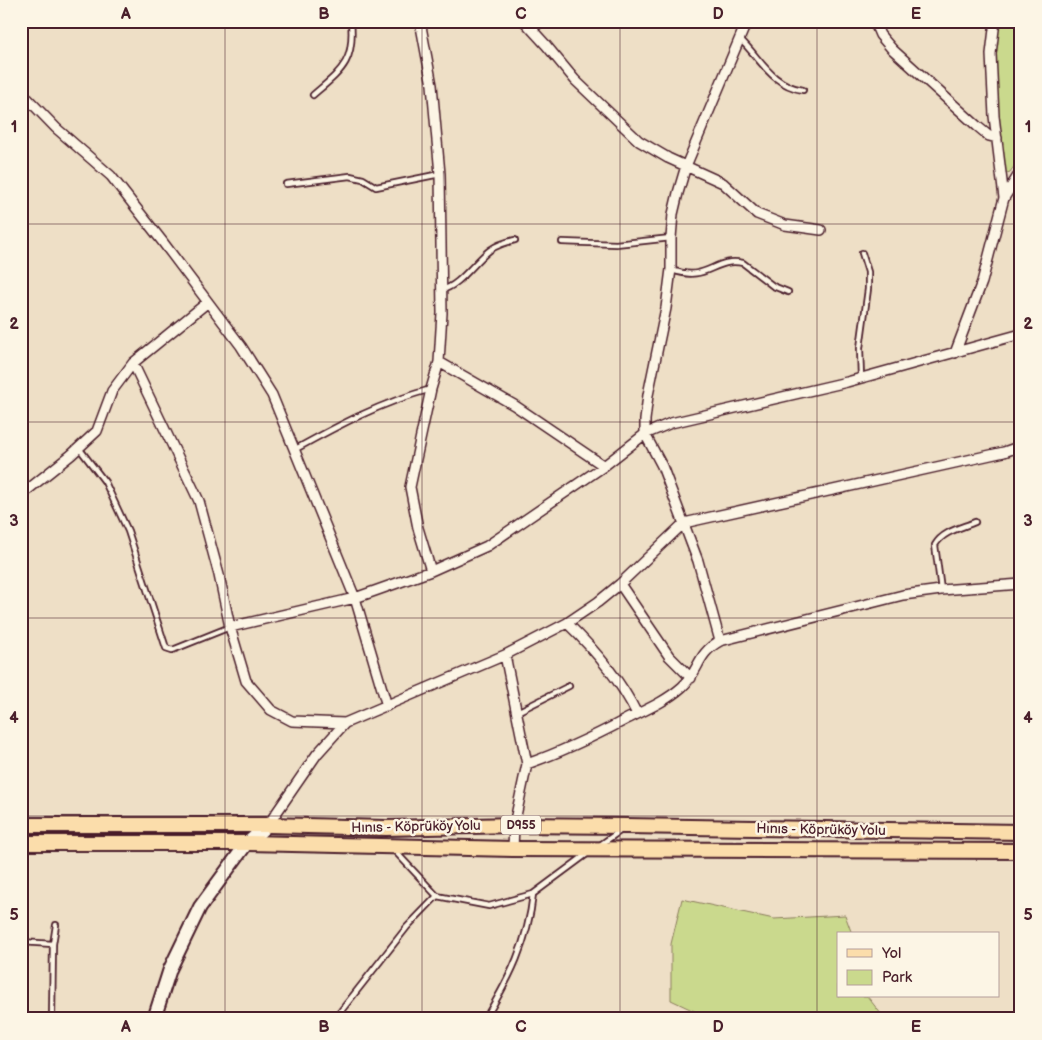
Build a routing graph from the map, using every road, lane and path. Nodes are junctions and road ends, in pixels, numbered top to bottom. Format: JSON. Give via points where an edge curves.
{"nodes":[{"id":1,"x":351,"y":21,"type":"edge"},
{"id":2,"x":420,"y":21,"type":"edge"},
{"id":3,"x":524,"y":21,"type":"edge"},
{"id":4,"x":544,"y":21,"type":"edge"},
{"id":5,"x":747,"y":21,"type":"edge"},
{"id":6,"x":874,"y":21,"type":"edge"},
{"id":7,"x":995,"y":21,"type":"edge"},
{"id":8,"x":533,"y":31,"type":"junction"},
{"id":9,"x":740,"y":39,"type":"junction"},
{"id":10,"x":21,"y":84,"type":"edge"},
{"id":11,"x":803,"y":90,"type":"dead end"},
{"id":12,"x":313,"y":95,"type":"dead end"},
{"id":13,"x":997,"y":138,"type":"junction"},
{"id":14,"x":686,"y":166,"type":"junction"},
{"id":15,"x":1021,"y":170,"type":"edge"},
{"id":16,"x":440,"y":174,"type":"junction"},
{"id":17,"x":286,"y":184,"type":"dead end"},
{"id":18,"x":1004,"y":198,"type":"junction"},
{"id":19,"x":821,"y":230,"type":"dead end"},
{"id":20,"x":671,"y":238,"type":"junction"},
{"id":21,"x":515,"y":240,"type":"dead end"},
{"id":22,"x":562,"y":242,"type":"dead end"},
{"id":23,"x":862,"y":253,"type":"dead end"},
{"id":24,"x":671,"y":270,"type":"junction"},
{"id":25,"x":441,"y":290,"type":"junction"},
{"id":26,"x":788,"y":292,"type":"dead end"},
{"id":27,"x":208,"y":302,"type":"junction"},
{"id":28,"x":1021,"y":334,"type":"edge"},
{"id":29,"x":955,"y":353,"type":"junction"},
{"id":30,"x":439,"y":362,"type":"junction"},
{"id":31,"x":133,"y":363,"type":"junction"},
{"id":32,"x":861,"y":378,"type":"junction"},
{"id":33,"x":431,"y":389,"type":"junction"},
{"id":34,"x":645,"y":434,"type":"junction"},
{"id":35,"x":1021,"y":446,"type":"edge"},
{"id":36,"x":79,"y":448,"type":"junction"},
{"id":37,"x":294,"y":450,"type":"junction"},
{"id":38,"x":604,"y":466,"type":"junction"},
{"id":39,"x":21,"y":496,"type":"edge"},
{"id":40,"x":975,"y":522,"type":"dead end"},
{"id":41,"x":684,"y":523,"type":"junction"},
{"id":42,"x":431,"y":571,"type":"junction"},
{"id":43,"x":620,"y":584,"type":"junction"},
{"id":44,"x":1021,"y":584,"type":"edge"},
{"id":45,"x":941,"y":590,"type":"junction"},
{"id":46,"x":355,"y":598,"type":"junction"},
{"id":47,"x":568,"y":623,"type":"junction"},
{"id":48,"x":230,"y":627,"type":"junction"},
{"id":49,"x":720,"y":641,"type":"junction"},
{"id":50,"x":505,"y":655,"type":"junction"},
{"id":51,"x":691,"y":678,"type":"junction"},
{"id":52,"x":569,"y":686,"type":"dead end"},
{"id":53,"x":387,"y":706,"type":"junction"},
{"id":54,"x":517,"y":712,"type":"junction"},
{"id":55,"x":637,"y":714,"type":"junction"},
{"id":56,"x":346,"y":723,"type":"junction"},
{"id":57,"x":526,"y":764,"type":"junction"},
{"id":58,"x":21,"y":825,"type":"edge"},
{"id":59,"x":268,"y":825,"type":"junction"},
{"id":60,"x":514,"y":825,"type":"junction"},
{"id":61,"x":627,"y":826,"type":"junction"},
{"id":62,"x":386,"y":828,"type":"junction"},
{"id":63,"x":1021,"y":832,"type":"edge"},
{"id":64,"x":21,"y":843,"type":"edge"},
{"id":65,"x":247,"y":843,"type":"junction"},
{"id":66,"x":390,"y":846,"type":"junction"},
{"id":67,"x":514,"y":848,"type":"junction"},
{"id":68,"x":594,"y":849,"type":"junction"},
{"id":69,"x":1021,"y":851,"type":"edge"},
{"id":70,"x":533,"y":894,"type":"junction"},
{"id":71,"x":437,"y":896,"type":"junction"},
{"id":72,"x":56,"y":925,"type":"dead end"},
{"id":73,"x":21,"y":942,"type":"edge"},
{"id":74,"x":53,"y":944,"type":"junction"},
{"id":75,"x":338,"y":1016,"type":"dead end"},
{"id":76,"x":52,"y":1019,"type":"edge"},
{"id":77,"x":154,"y":1019,"type":"edge"},
{"id":78,"x":485,"y":1019,"type":"edge"}],
"edges":[{"from":1,"to":12,"type":"lane","via":[[352,47],[346,63]]},
{"from":2,"to":16,"type":"street","via":[[432,85]]},
{"from":3,"to":8,"type":"street"},
{"from":4,"to":8,"type":"lane"},
{"from":5,"to":9,"type":"street"},
{"from":6,"to":13,"type":"street","via":[[880,35],[892,49],[977,126]]},
{"from":7,"to":13,"type":"street","via":[[991,54]]},
{"from":8,"to":14,"type":"street","via":[[575,80],[622,126],[654,151]]},
{"from":9,"to":11,"type":"lane","via":[[775,79]]},
{"from":9,"to":14,"type":"street"},
{"from":10,"to":27,"type":"street","via":[[25,96],[44,116],[111,176]]},
{"from":13,"to":18,"type":"street"},
{"from":14,"to":19,"type":"street","via":[[724,183],[757,214],[785,225]]},
{"from":14,"to":20,"type":"street","via":[[673,214]]},
{"from":15,"to":18,"type":"street"},
{"from":16,"to":17,"type":"lane","via":[[376,187],[350,176]]},
{"from":16,"to":25,"type":"street"},
{"from":18,"to":29,"type":"street","via":[[982,282]]},
{"from":20,"to":22,"type":"lane","via":[[616,244]]},
{"from":20,"to":24,"type":"street"},
{"from":21,"to":25,"type":"lane","via":[[490,250],[452,287]]},
{"from":23,"to":32,"type":"lane","via":[[868,272],[868,289],[860,348]]},
{"from":24,"to":26,"type":"lane","via":[[698,274],[738,262],[773,286]]},
{"from":24,"to":34,"type":"street","via":[[648,395]]},
{"from":25,"to":30,"type":"street"},
{"from":27,"to":31,"type":"street"},
{"from":27,"to":37,"type":"street","via":[[272,395]]},
{"from":28,"to":29,"type":"street"},
{"from":29,"to":32,"type":"street"},
{"from":30,"to":33,"type":"street"},
{"from":30,"to":38,"type":"street","via":[[514,405]]},
{"from":31,"to":36,"type":"street","via":[[112,391],[97,431]]},
{"from":31,"to":48,"type":"street","via":[[199,501]]},
{"from":32,"to":34,"type":"street","via":[[671,423]]},
{"from":33,"to":37,"type":"lane","via":[[354,417]]},
{"from":33,"to":42,"type":"street","via":[[410,487]]},
{"from":34,"to":38,"type":"street"},
{"from":34,"to":41,"type":"street","via":[[662,466]]},
{"from":35,"to":41,"type":"street"},
{"from":36,"to":39,"type":"street"},
{"from":36,"to":48,"type":"lane","via":[[105,482],[128,531],[166,648],[172,650]]},
{"from":37,"to":46,"type":"street"},
{"from":38,"to":42,"type":"street","via":[[487,546]]},
{"from":40,"to":45,"type":"lane","via":[[946,533],[935,545]]},
{"from":41,"to":43,"type":"street"},
{"from":41,"to":49,"type":"street","via":[[698,560]]},
{"from":42,"to":46,"type":"street"},
{"from":43,"to":47,"type":"street"},
{"from":43,"to":51,"type":"street","via":[[669,656]]},
{"from":44,"to":45,"type":"street"},
{"from":45,"to":49,"type":"street","via":[[903,595]]},
{"from":46,"to":48,"type":"street"},
{"from":46,"to":53,"type":"street"},
{"from":47,"to":50,"type":"street"},
{"from":47,"to":55,"type":"street","via":[[609,668]]},
{"from":48,"to":56,"type":"street","via":[[246,681],[271,710],[292,721]]},
{"from":49,"to":51,"type":"street","via":[[702,656]]},
{"from":50,"to":53,"type":"street"},
{"from":50,"to":54,"type":"street"},
{"from":51,"to":55,"type":"street","via":[[665,700]]},
{"from":52,"to":54,"type":"lane"},
{"from":53,"to":56,"type":"street"},
{"from":54,"to":57,"type":"street"},
{"from":55,"to":57,"type":"street","via":[[585,741]]},
{"from":56,"to":59,"type":"street","via":[[316,754]]},
{"from":57,"to":60,"type":"street"},
{"from":58,"to":59,"type":"main road","name":"Hınıs - Köprüköy Yolu","number":"D955"},
{"from":59,"to":62,"type":"main road","name":"Hınıs - Köprüköy Yolu","number":"D955"},
{"from":59,"to":65,"type":"street"},
{"from":60,"to":61,"type":"main road","name":"Hınıs - Köprüköy Yolu","number":"D955"},
{"from":60,"to":62,"type":"main road","name":"Hınıs - Köprüköy Yolu","number":"D955"},
{"from":60,"to":67,"type":"street"},
{"from":61,"to":63,"type":"main road","name":"Hınıs - Köprüköy Yolu","number":"D955"},
{"from":61,"to":68,"type":"lane"},
{"from":62,"to":66,"type":"lane"},
{"from":64,"to":65,"type":"main road","name":"Hınıs - Köprüköy Yolu","number":"D955"},
{"from":65,"to":66,"type":"main road","name":"Hınıs - Köprüköy Yolu","number":"D955"},
{"from":65,"to":77,"type":"street","via":[[200,907],[170,969]]},
{"from":66,"to":67,"type":"main road","name":"Hınıs - Köprüköy Yolu","number":"D955"},
{"from":66,"to":71,"type":"lane"},
{"from":67,"to":68,"type":"main road","name":"Hınıs - Köprüköy Yolu","number":"D955"},
{"from":68,"to":69,"type":"main road","name":"Hınıs - Köprüköy Yolu","number":"D955"},
{"from":68,"to":70,"type":"lane"},
{"from":70,"to":71,"type":"lane","via":[[489,906]]},
{"from":70,"to":78,"type":"lane","via":[[529,923],[519,955]]},
{"from":71,"to":75,"type":"lane","via":[[408,927]]},
{"from":72,"to":74,"type":"lane"},
{"from":73,"to":74,"type":"lane"},
{"from":74,"to":76,"type":"lane"}]}
